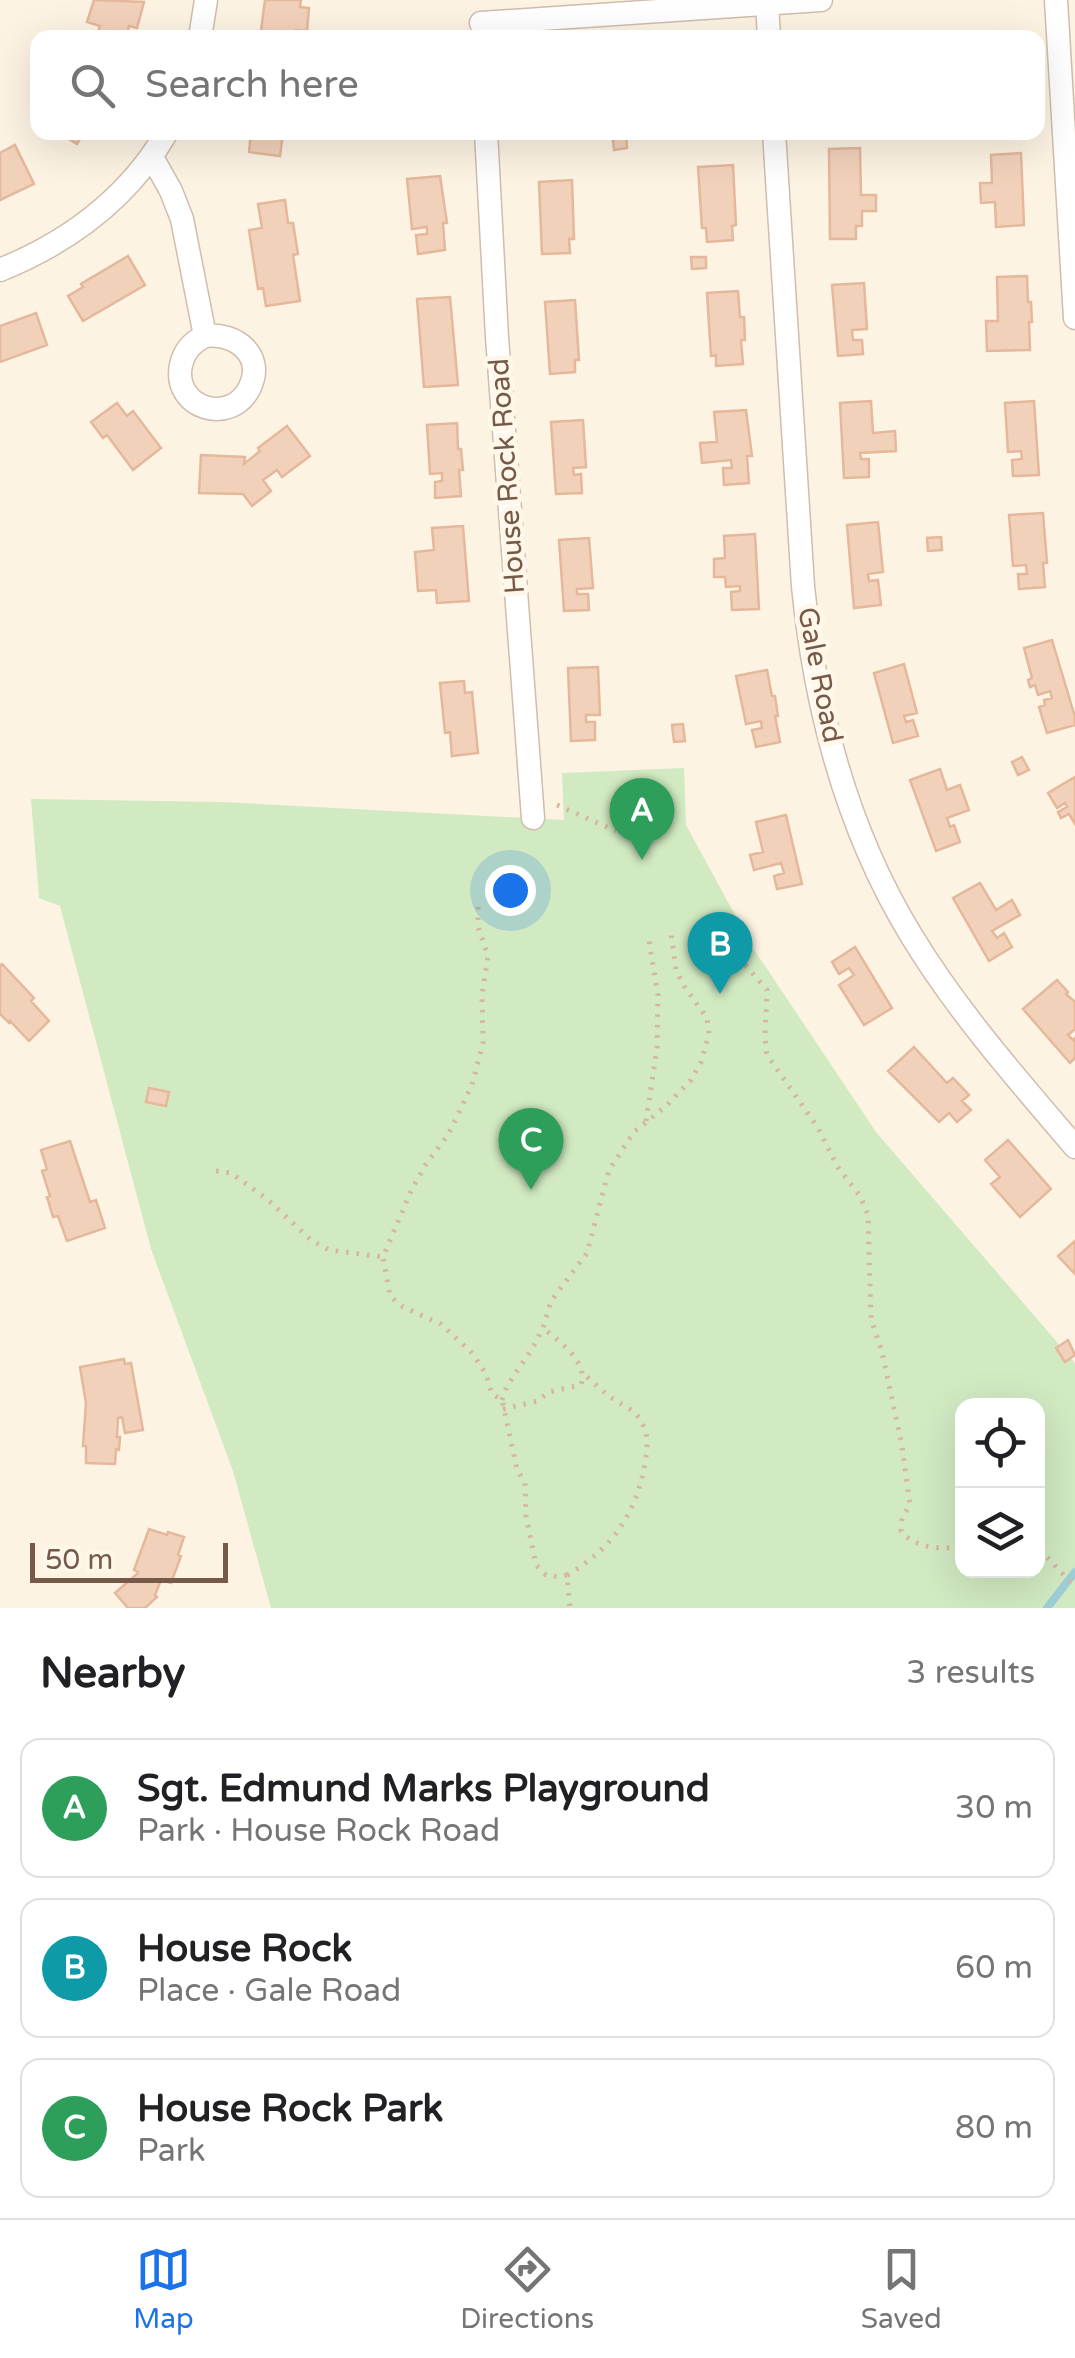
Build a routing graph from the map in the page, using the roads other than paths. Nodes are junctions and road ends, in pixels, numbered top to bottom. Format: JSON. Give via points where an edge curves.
{"nodes":[{"id":1,"x":206,"y":0,"type":"edge"},
{"id":2,"x":821,"y":0,"type":"edge"},
{"id":3,"x":1056,"y":0,"type":"edge"},
{"id":4,"x":767,"y":3,"type":"junction"},
{"id":5,"x":481,"y":20,"type":"edge"},
{"id":6,"x":201,"y":30,"type":"edge"},
{"id":7,"x":769,"y":30,"type":"edge"},
{"id":8,"x":162,"y":140,"type":"edge"},
{"id":9,"x":486,"y":140,"type":"edge"},
{"id":10,"x":775,"y":140,"type":"edge"},
{"id":11,"x":152,"y":157,"type":"junction"},
{"id":12,"x":0,"y":270,"type":"edge"},
{"id":13,"x":1075,"y":318,"type":"edge"},
{"id":14,"x":205,"y":336,"type":"dead end"},
{"id":15,"x":533,"y":818,"type":"dead end"},
{"id":16,"x":1075,"y":1147,"type":"edge"}],
"edges":[{"from":1,"to":6,"type":"street"},
{"from":2,"to":4,"type":"street"},
{"from":3,"to":13,"type":"street"},
{"from":4,"to":5,"type":"street"},
{"from":4,"to":7,"type":"street"},
{"from":8,"to":11,"type":"street"},
{"from":9,"to":15,"type":"street","name":"House Rock Road"},
{"from":10,"to":16,"type":"street","name":"Gale Road","via":[[803,586],[817,690],[833,749],[858,826],[910,934]]},
{"from":11,"to":12,"type":"street","via":[[97,214]]},
{"from":11,"to":14,"type":"street","via":[[182,219]]}]}
